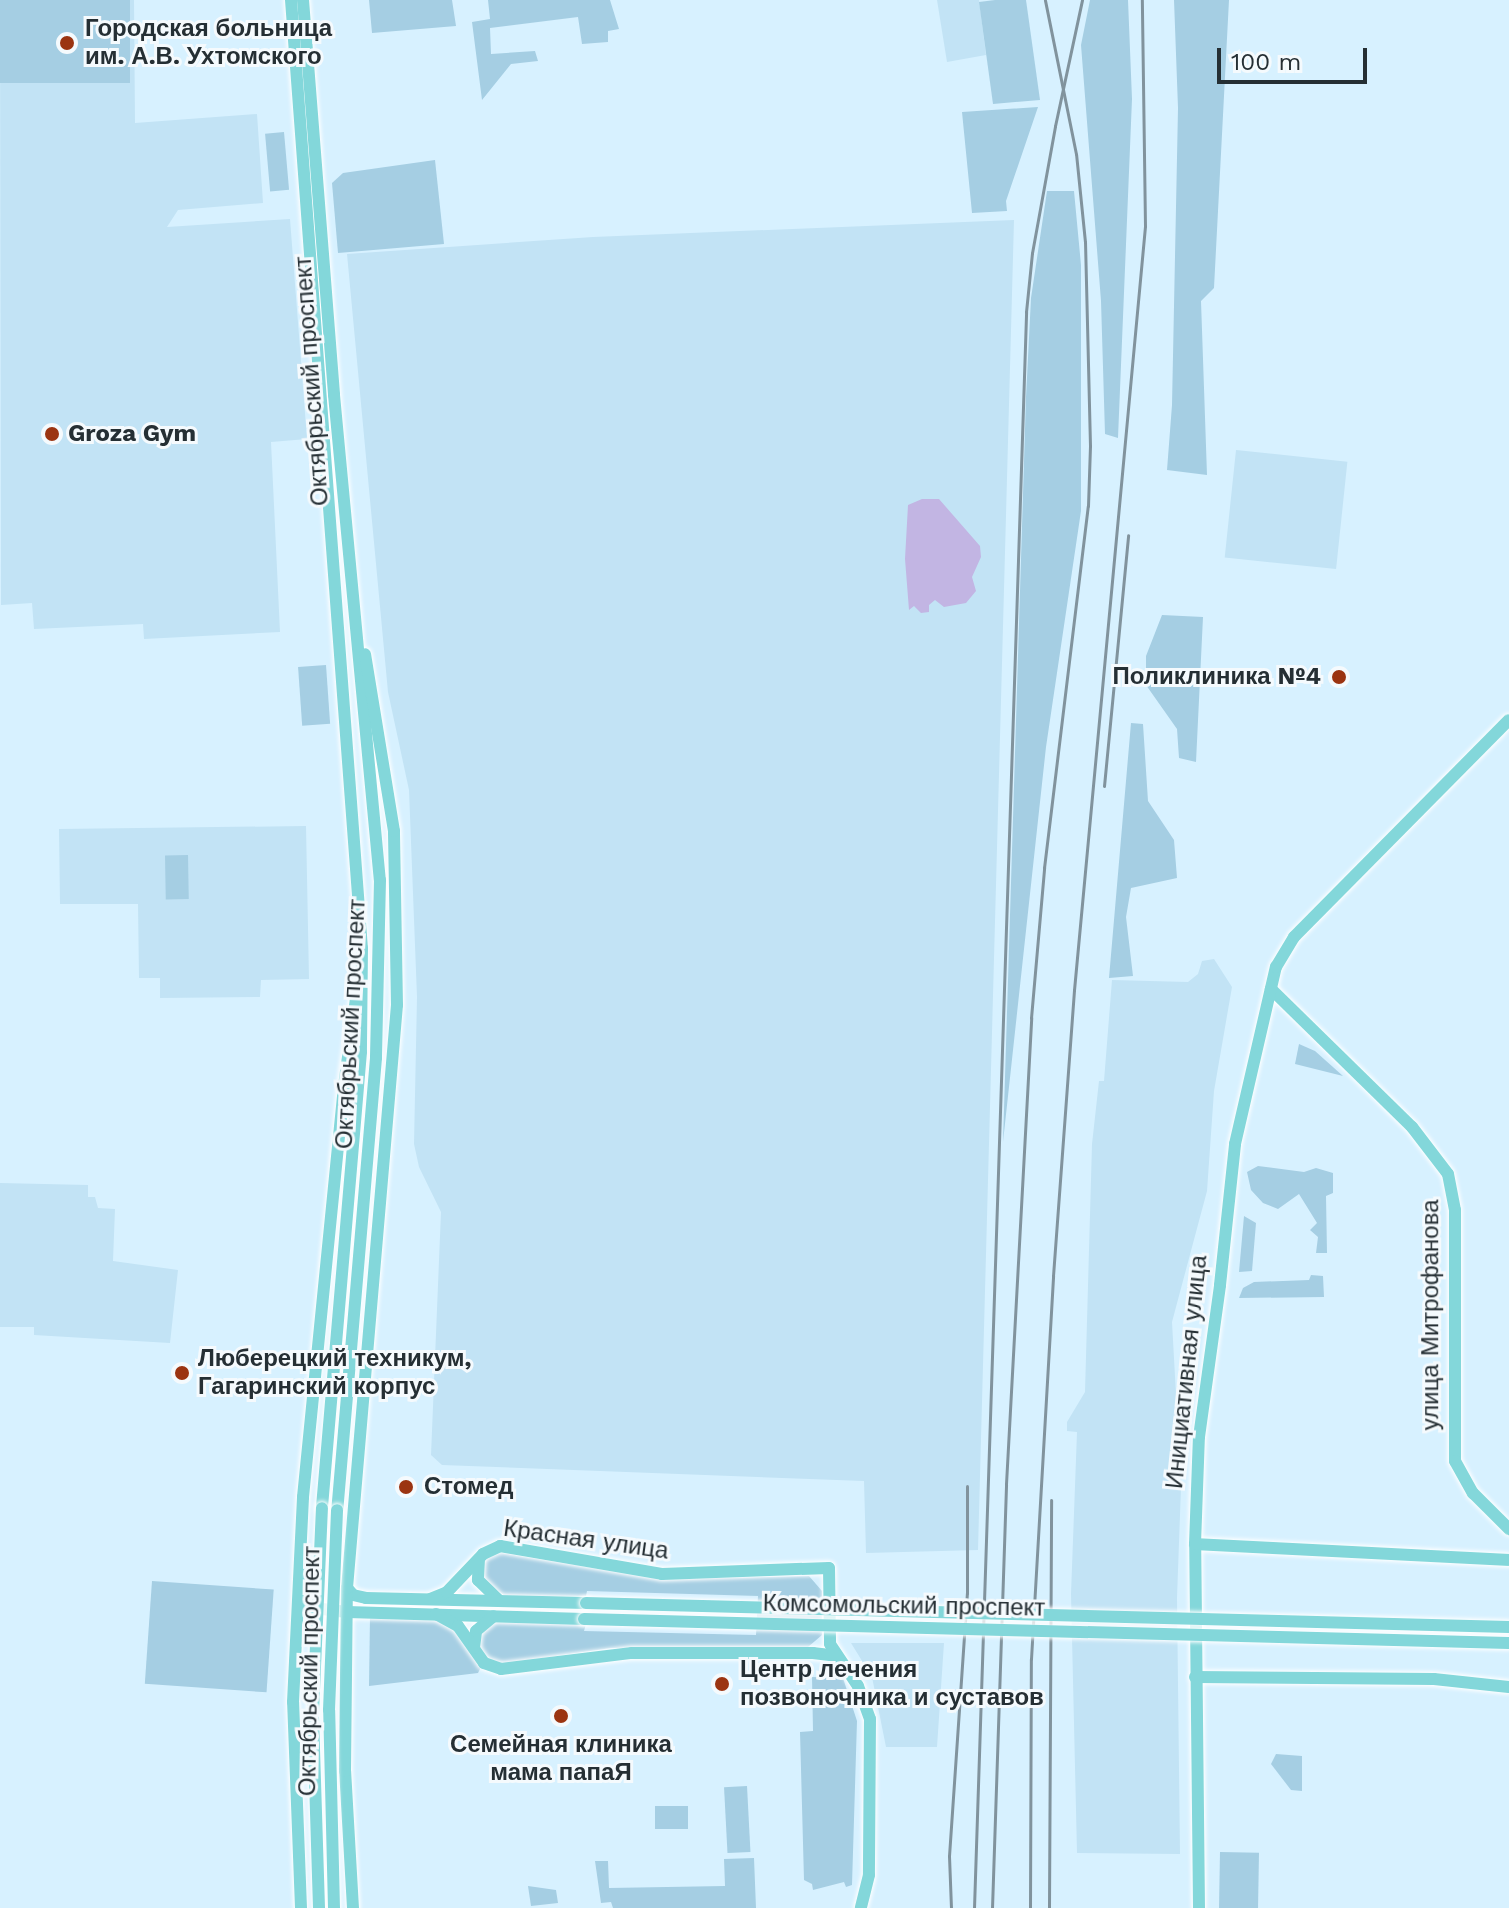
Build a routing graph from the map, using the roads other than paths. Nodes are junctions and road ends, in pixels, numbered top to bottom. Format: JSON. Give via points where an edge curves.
{"nodes":[{"id":1,"x":291,"y":0,"type":"edge"},
{"id":2,"x":303,"y":0,"type":"edge"},
{"id":3,"x":351,"y":588,"type":"junction"},
{"id":4,"x":1509,"y":720,"type":"edge"},
{"id":5,"x":362,"y":948,"type":"junction"},
{"id":6,"x":1271,"y":989,"type":"junction"},
{"id":7,"x":1509,"y":1529,"type":"edge"},
{"id":8,"x":1195,"y":1544,"type":"junction"},
{"id":9,"x":483,"y":1554,"type":"junction"},
{"id":10,"x":1509,"y":1560,"type":"edge"},
{"id":11,"x":347,"y":1588,"type":"junction"},
{"id":12,"x":430,"y":1599,"type":"junction"},
{"id":13,"x":506,"y":1601,"type":"junction"},
{"id":14,"x":298,"y":1606,"type":"junction"},
{"id":15,"x":347,"y":1612,"type":"junction"},
{"id":16,"x":436,"y":1614,"type":"junction"},
{"id":17,"x":498,"y":1615,"type":"junction"},
{"id":18,"x":1509,"y":1627,"type":"edge"},
{"id":19,"x":1509,"y":1643,"type":"edge"},
{"id":20,"x":475,"y":1651,"type":"junction"},
{"id":21,"x":836,"y":1656,"type":"junction"},
{"id":22,"x":1195,"y":1677,"type":"junction"},
{"id":23,"x":1509,"y":1687,"type":"edge"},
{"id":24,"x":301,"y":1908,"type":"edge"},
{"id":25,"x":319,"y":1908,"type":"edge"},
{"id":26,"x":334,"y":1908,"type":"edge"},
{"id":27,"x":353,"y":1908,"type":"edge"},
{"id":28,"x":861,"y":1908,"type":"edge"},
{"id":29,"x":1199,"y":1908,"type":"edge"}],
"edges":[{"from":1,"to":5,"type":"main road","name":"Октябрьский проспект"},
{"from":2,"to":3,"type":"main road","name":"Октябрьский проспект"},
{"from":3,"to":11,"type":"main road","via":[[394,831],[397,935],[390,1103]]},
{"from":3,"to":26,"type":"main road","name":"Октябрьский проспект","bridge":true,"via":[[380,880],[379,1004],[337,1510],[329,1710]]},
{"from":4,"to":6,"type":"main road","via":[[1294,937],[1276,967]]},
{"from":5,"to":14,"type":"main road","via":[[308,1434]]},
{"from":5,"to":25,"type":"main road","name":"Октябрьский проспект","bridge":true,"via":[[361,1052],[322,1508],[313,1713]]},
{"from":6,"to":7,"type":"main road","name":"улица Митрофанова","via":[[1412,1127],[1448,1174],[1455,1210],[1455,1461],[1473,1493]]},
{"from":6,"to":8,"type":"main road","name":"Инициативная улица","via":[[1228,1188],[1199,1437]]},
{"from":8,"to":10,"type":"main road"},
{"from":8,"to":22,"type":"main road","name":"Инициативная улица"},
{"from":9,"to":12,"type":"main road","via":[[451,1589]]},
{"from":9,"to":13,"type":"main road","via":[[477,1563],[478,1580]]},
{"from":9,"to":21,"type":"main road","name":"Красная улица","via":[[495,1547],[516,1547],[662,1574],[829,1568],[830,1640]]},
{"from":11,"to":12,"type":"main road","name":"Комсомольский проспект","via":[[366,1598]]},
{"from":11,"to":15,"type":"main road"},
{"from":12,"to":13,"type":"main road","name":"Комсомольский проспект"},
{"from":13,"to":18,"type":"main road","name":"Комсомольский проспект","bridge":true},
{"from":14,"to":15,"type":"main road","name":"Комсомольский проспект"},
{"from":14,"to":24,"type":"main road","via":[[293,1702]]},
{"from":15,"to":16,"type":"main road","name":"Комсомольский проспект"},
{"from":15,"to":27,"type":"main road","via":[[345,1771]]},
{"from":16,"to":17,"type":"main road","name":"Комсомольский проспект"},
{"from":16,"to":20,"type":"main road","via":[[454,1622]]},
{"from":17,"to":19,"type":"main road","name":"Комсомольский проспект","bridge":true},
{"from":17,"to":20,"type":"main road","via":[[476,1631]]},
{"from":20,"to":21,"type":"main road","via":[[484,1663],[501,1669],[632,1653]]},
{"from":21,"to":28,"type":"main road","via":[[858,1686],[870,1719],[869,1875]]},
{"from":22,"to":23,"type":"main road","via":[[1434,1679]]},
{"from":22,"to":29,"type":"main road","name":"Инициативная улица"}]}
